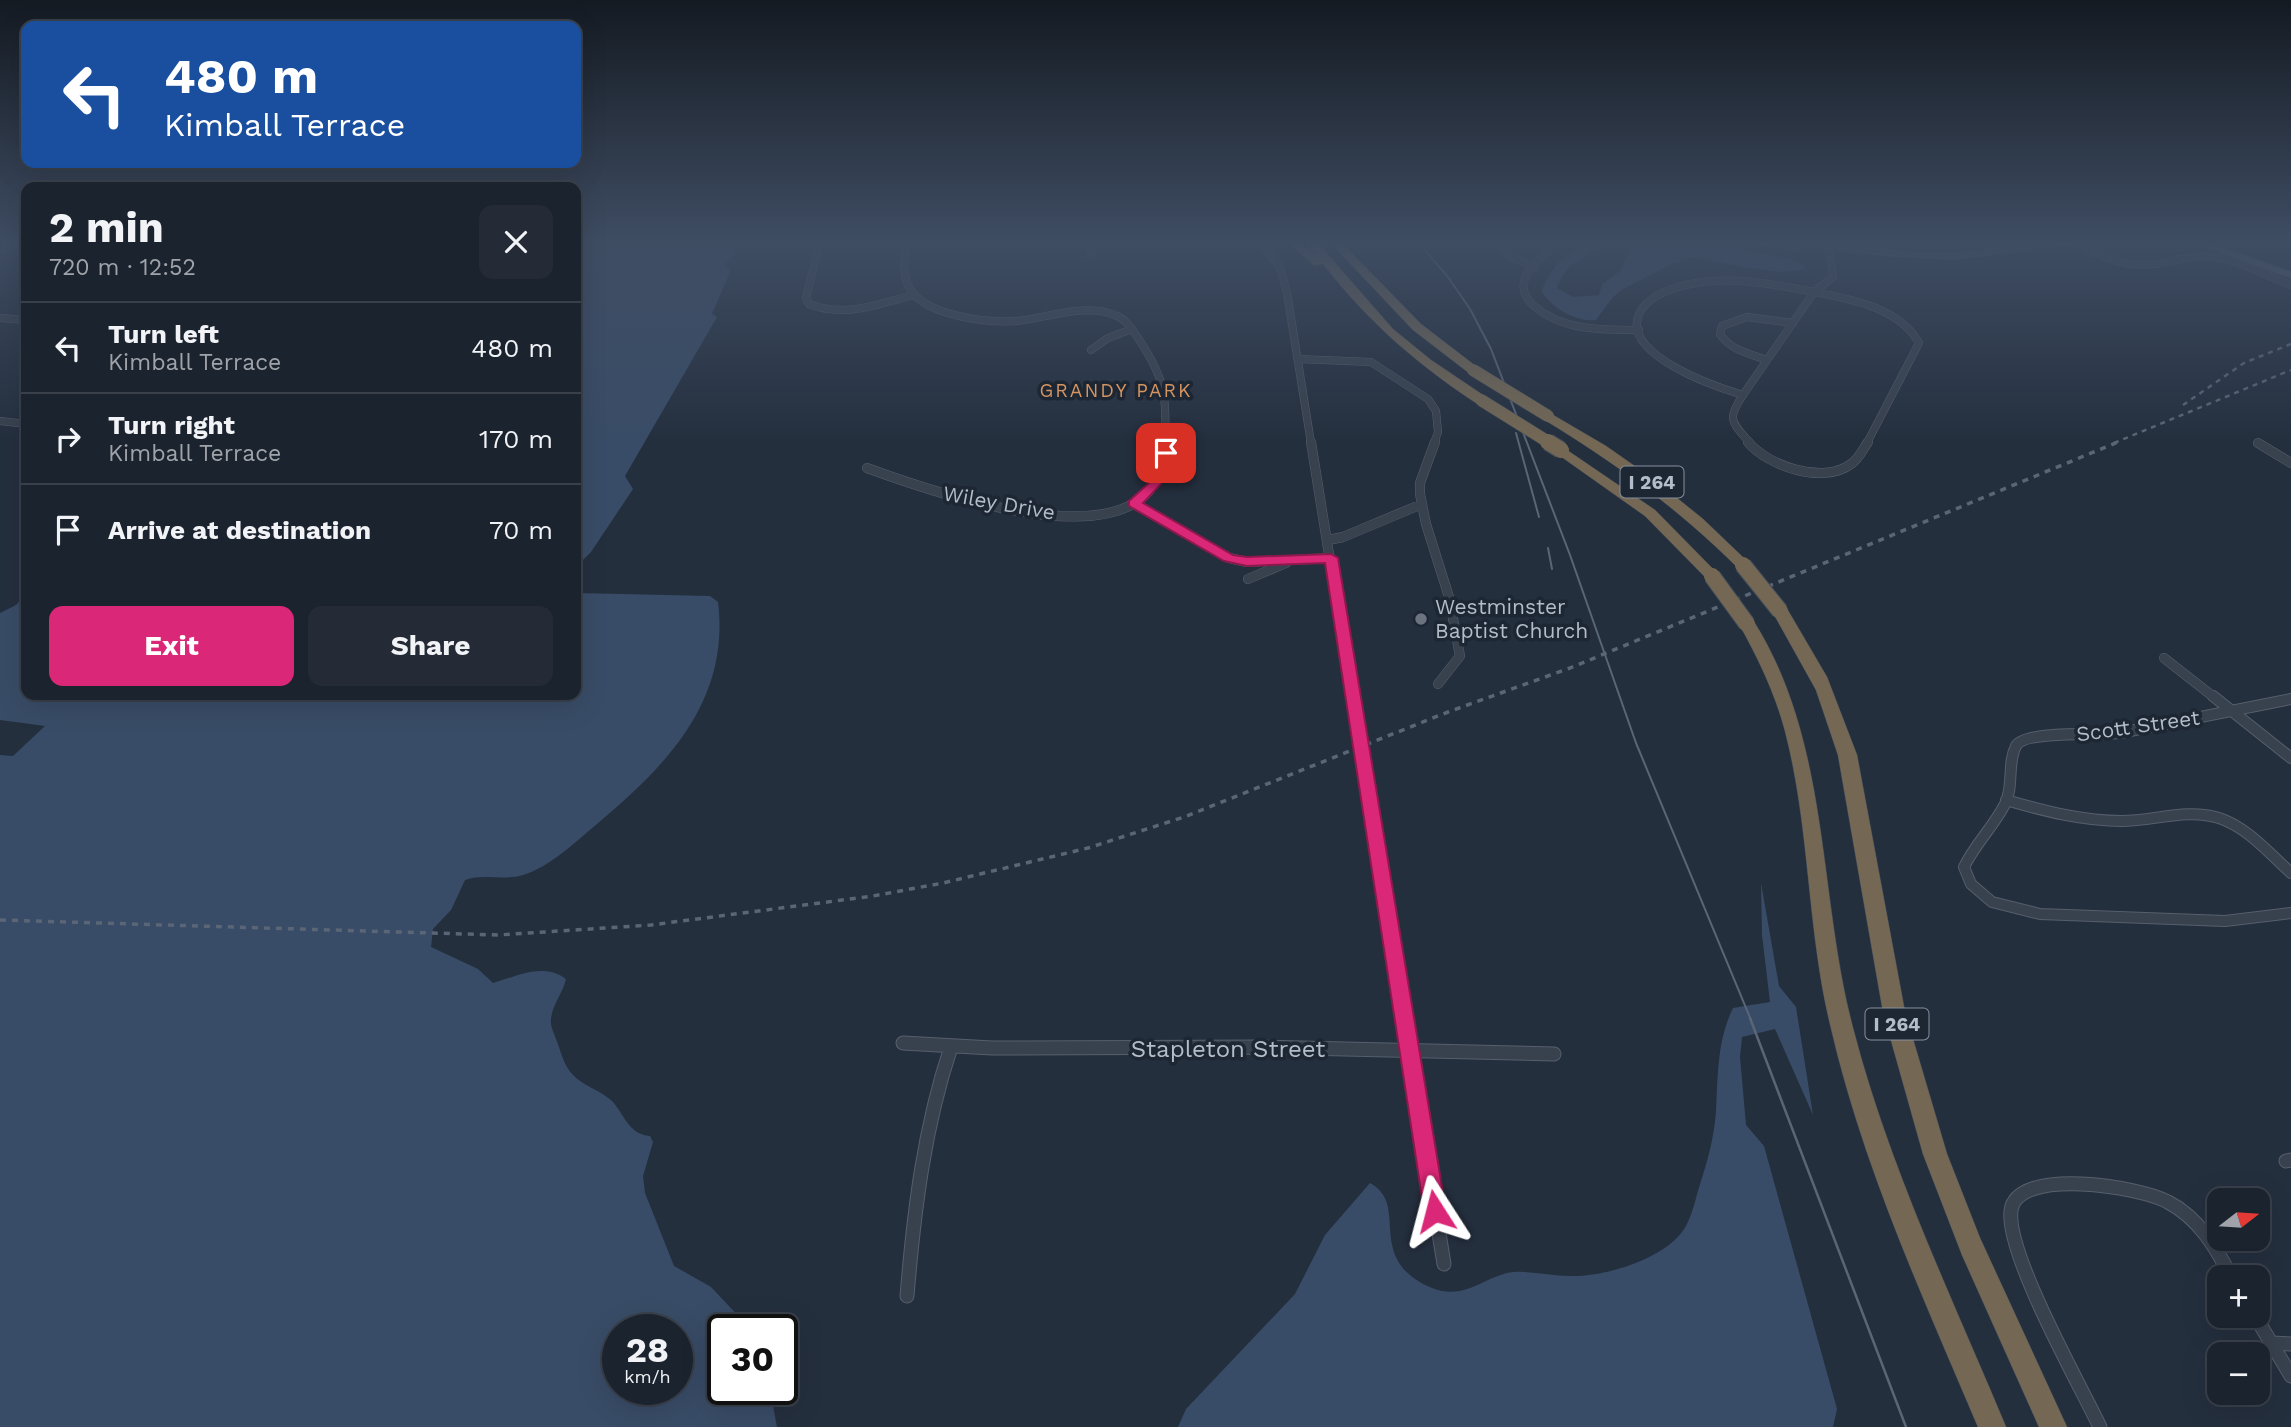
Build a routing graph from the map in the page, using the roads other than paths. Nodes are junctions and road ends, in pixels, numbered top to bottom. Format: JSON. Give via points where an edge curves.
{"nodes":[{"id":1,"x":815,"y":308,"type":"edge"},
{"id":2,"x":855,"y":308,"type":"edge"},
{"id":3,"x":935,"y":308,"type":"edge"},
{"id":4,"x":1288,"y":308,"type":"edge"},
{"id":5,"x":1362,"y":308,"type":"edge"},
{"id":6,"x":1366,"y":308,"type":"edge"},
{"id":7,"x":1397,"y":308,"type":"edge"},
{"id":8,"x":1398,"y":308,"type":"edge"},
{"id":9,"x":1536,"y":308,"type":"edge"},
{"id":10,"x":1644,"y":308,"type":"edge"},
{"id":11,"x":1803,"y":308,"type":"edge"},
{"id":12,"x":1866,"y":308,"type":"edge"},
{"id":13,"x":1405,"y":316,"type":"junction"},
{"id":14,"x":0,"y":318,"type":"edge"},
{"id":15,"x":21,"y":320,"type":"edge"},
{"id":16,"x":1377,"y":321,"type":"junction"},
{"id":17,"x":1793,"y":323,"type":"junction"},
{"id":18,"x":1132,"y":329,"type":"junction"},
{"id":19,"x":1639,"y":330,"type":"junction"},
{"id":20,"x":1091,"y":350,"type":"dead end"},
{"id":21,"x":1298,"y":359,"type":"junction"},
{"id":22,"x":1767,"y":360,"type":"junction"},
{"id":23,"x":1742,"y":395,"type":"junction"},
{"id":24,"x":0,"y":421,"type":"edge"},
{"id":25,"x":21,"y":423,"type":"edge"},
{"id":26,"x":2258,"y":443,"type":"dead end"},
{"id":27,"x":2291,"y":463,"type":"edge"},
{"id":28,"x":867,"y":468,"type":"dead end"},
{"id":29,"x":1134,"y":504,"type":"junction"},
{"id":30,"x":1422,"y":504,"type":"junction"},
{"id":31,"x":1328,"y":540,"type":"junction"},
{"id":32,"x":1331,"y":558,"type":"junction"},
{"id":33,"x":1293,"y":560,"type":"junction"},
{"id":34,"x":1248,"y":579,"type":"dead end"},
{"id":35,"x":2164,"y":658,"type":"dead end"},
{"id":36,"x":1438,"y":684,"type":"dead end"},
{"id":37,"x":2291,"y":699,"type":"edge"},
{"id":38,"x":2231,"y":711,"type":"junction"},
{"id":39,"x":2291,"y":758,"type":"edge"},
{"id":40,"x":2006,"y":800,"type":"junction"},
{"id":41,"x":2291,"y":873,"type":"edge"},
{"id":42,"x":2291,"y":912,"type":"edge"},
{"id":43,"x":903,"y":1043,"type":"dead end"},
{"id":44,"x":951,"y":1047,"type":"junction"},
{"id":45,"x":1409,"y":1051,"type":"junction"},
{"id":46,"x":1554,"y":1054,"type":"dead end"},
{"id":47,"x":1444,"y":1264,"type":"dead end"},
{"id":48,"x":2224,"y":1265,"type":"edge"},
{"id":49,"x":907,"y":1296,"type":"dead end"},
{"id":50,"x":2263,"y":1328,"type":"edge"},
{"id":51,"x":2272,"y":1343,"type":"junction"},
{"id":52,"x":2291,"y":1344,"type":"edge"},
{"id":53,"x":2291,"y":1376,"type":"edge"},
{"id":54,"x":1992,"y":1427,"type":"edge"},
{"id":55,"x":2053,"y":1427,"type":"edge"},
{"id":56,"x":2100,"y":1427,"type":"edge"}],
"edges":[{"from":1,"to":2,"type":"street"},
{"from":3,"to":18,"type":"street","via":[[976,319],[1014,321],[1097,311],[1118,316]]},
{"from":4,"to":21,"type":"street"},
{"from":5,"to":16,"type":"highway"},
{"from":6,"to":16,"type":"highway","number":"I 264"},
{"from":7,"to":13,"type":"highway","number":"I 264"},
{"from":8,"to":13,"type":"highway"},
{"from":9,"to":19,"type":"street","via":[[1581,328]]},
{"from":10,"to":19,"type":"street"},
{"from":11,"to":17,"type":"street"},
{"from":12,"to":23,"type":"street","via":[[1910,326],[1919,343],[1855,462],[1842,469],[1820,471],[1780,463],[1752,448],[1732,421],[1732,411]]},
{"from":13,"to":55,"type":"highway","number":"I 264","bridge":true,"via":[[1472,370],[1645,477],[1698,520],[1780,611],[1819,677],[1845,745],[1890,995],[1928,1136]]},
{"from":14,"to":15,"type":"street"},
{"from":16,"to":54,"type":"highway","number":"I 264","bridge":true,"via":[[1427,364],[1650,513],[1712,576],[1747,624],[1772,672],[1797,742],[1829,970],[1860,1091],[1895,1193]]},
{"from":17,"to":22,"type":"street"},
{"from":17,"to":22,"type":"street","via":[[1749,317],[1722,326],[1720,334],[1730,345]]},
{"from":18,"to":20,"type":"street"},
{"from":18,"to":29,"type":"street","via":[[1160,374],[1166,436],[1161,472],[1150,491]]},
{"from":19,"to":23,"type":"street","via":[[1652,351],[1667,363]]},
{"from":21,"to":30,"type":"street","via":[[1366,360],[1428,399],[1438,422],[1436,442],[1420,483]]},
{"from":21,"to":31,"type":"street"},
{"from":22,"to":23,"type":"street"},
{"from":24,"to":25,"type":"street"},
{"from":26,"to":27,"type":"street"},
{"from":28,"to":29,"type":"street","name":"Wiley Drive","via":[[943,495],[1020,509],[1080,515]]},
{"from":29,"to":33,"type":"street","via":[[1229,558]]},
{"from":30,"to":31,"type":"street"},
{"from":30,"to":36,"type":"street","via":[[1460,656]]},
{"from":31,"to":32,"type":"street"},
{"from":32,"to":33,"type":"street"},
{"from":32,"to":45,"type":"street"},
{"from":33,"to":34,"type":"street"},
{"from":35,"to":38,"type":"street"},
{"from":37,"to":38,"type":"street","name":"Scott Street"},
{"from":38,"to":39,"type":"street"},
{"from":38,"to":40,"type":"street","name":"Scott Street","via":[[2119,733],[2020,740],[2014,749],[2012,785]]},
{"from":40,"to":41,"type":"street","via":[[2092,819],[2216,817],[2240,828]]},
{"from":40,"to":42,"type":"street","name":"Scott Street","via":[[1964,867],[1971,884],[2002,906],[2040,914],[2225,921]]},
{"from":43,"to":44,"type":"street","name":"Stapleton Street"},
{"from":44,"to":45,"type":"street","name":"Stapleton Street"},
{"from":44,"to":49,"type":"street","via":[[925,1137]]},
{"from":45,"to":46,"type":"street","name":"Stapleton Street"},
{"from":45,"to":47,"type":"street"},
{"from":48,"to":56,"type":"street","via":[[2190,1217],[2144,1190],[2042,1185],[2015,1200],[2010,1223],[2035,1292]]},
{"from":50,"to":51,"type":"street"},
{"from":51,"to":52,"type":"street"},
{"from":51,"to":53,"type":"street"}]}
